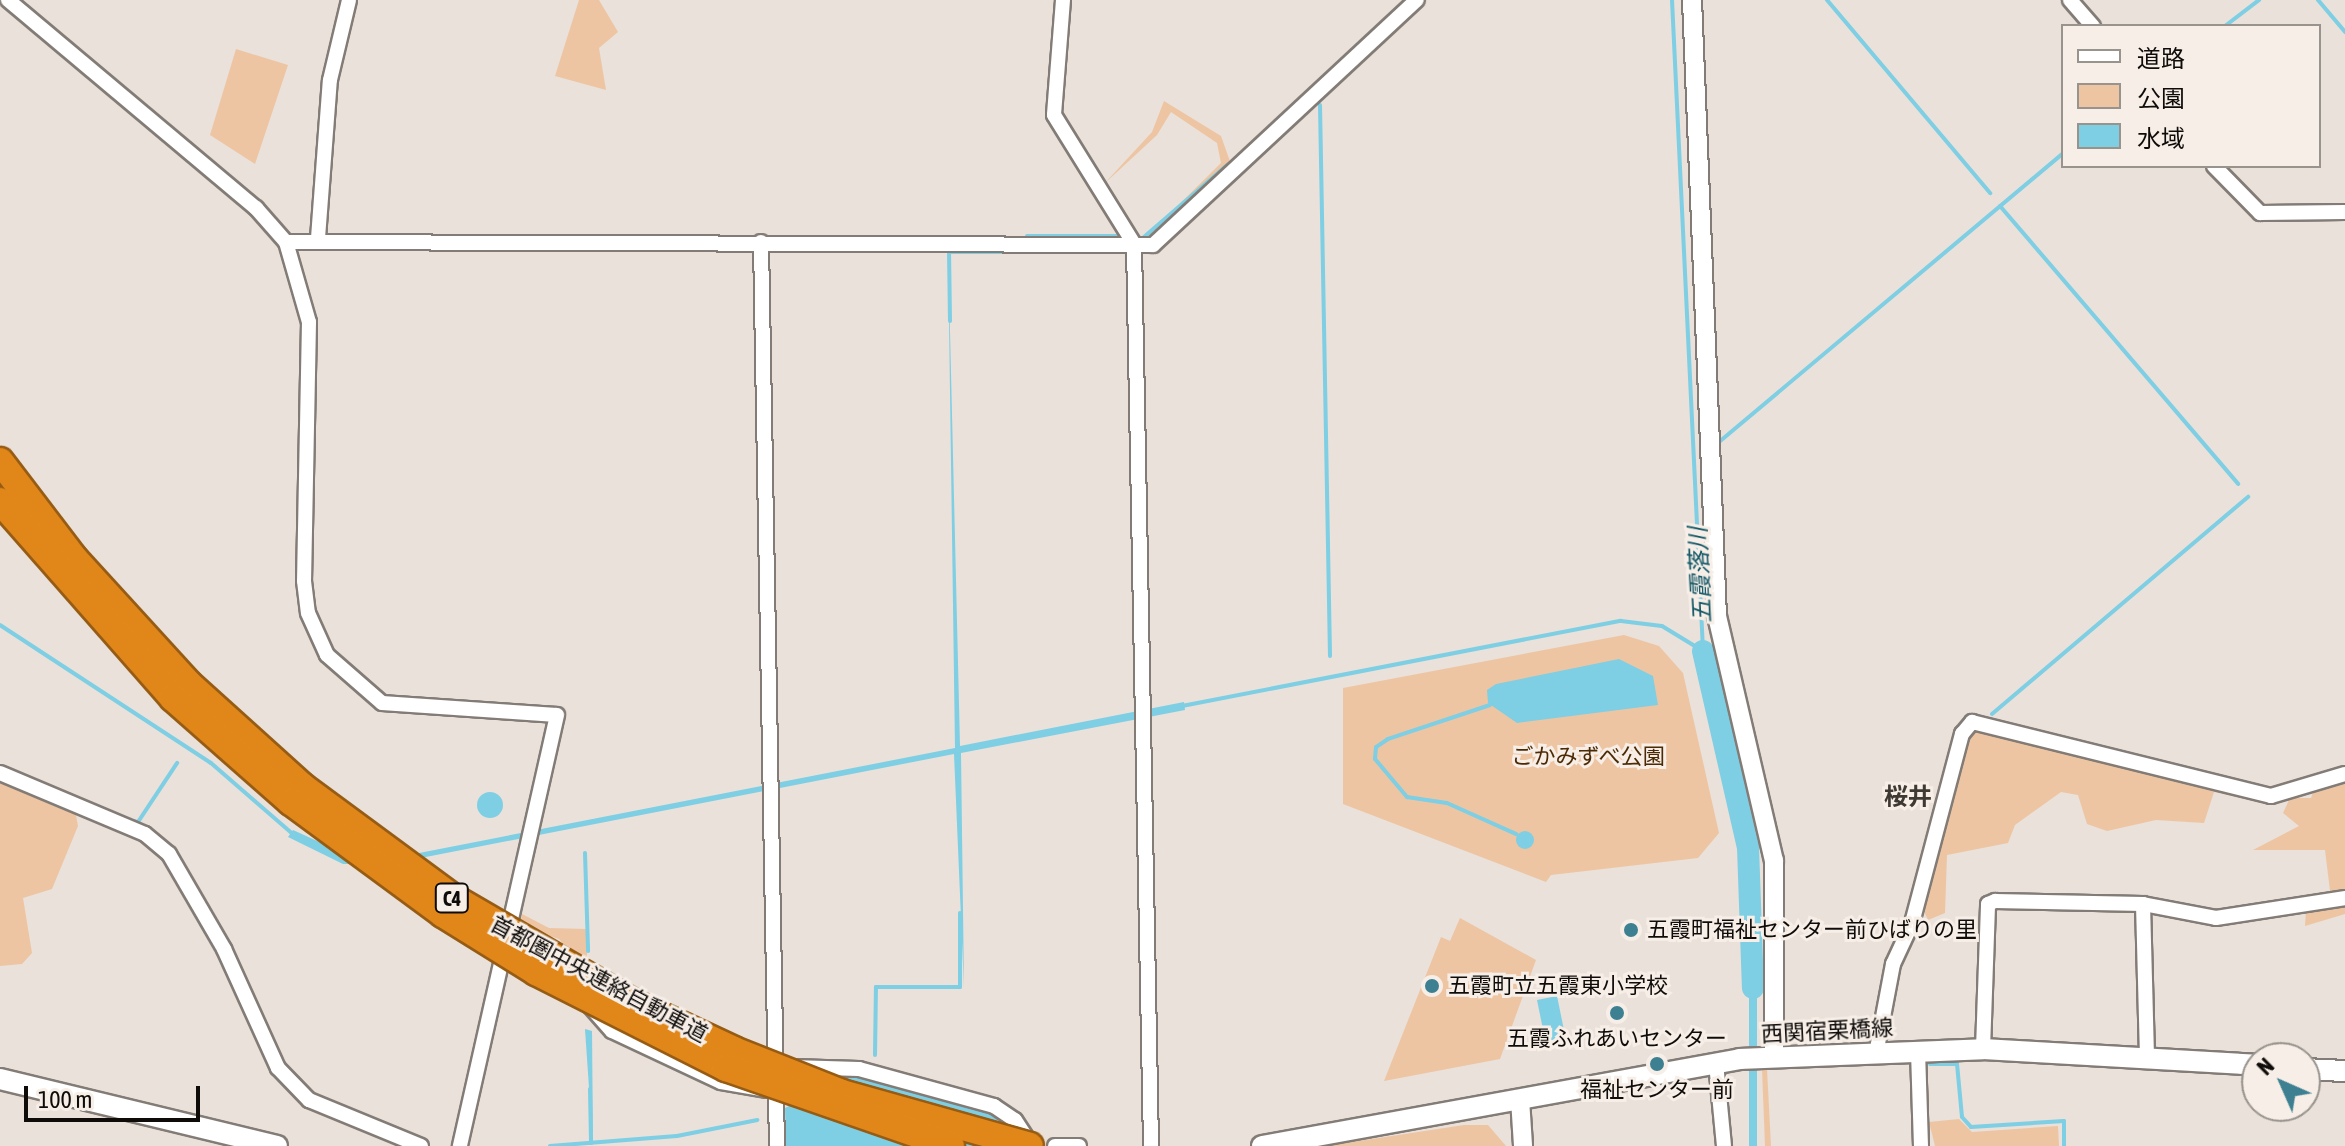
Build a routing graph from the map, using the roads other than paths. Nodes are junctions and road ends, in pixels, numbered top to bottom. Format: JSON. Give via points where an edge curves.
{"nodes":[{"id":1,"x":8,"y":0,"type":"edge"},
{"id":2,"x":349,"y":0,"type":"edge"},
{"id":3,"x":1063,"y":0,"type":"edge"},
{"id":4,"x":1417,"y":0,"type":"edge"},
{"id":5,"x":1692,"y":0,"type":"edge"},
{"id":6,"x":2070,"y":0,"type":"edge"},
{"id":7,"x":2091,"y":24,"type":"edge"},
{"id":8,"x":2216,"y":168,"type":"edge"},
{"id":9,"x":2345,"y":212,"type":"edge"},
{"id":10,"x":318,"y":238,"type":"junction"},
{"id":11,"x":286,"y":242,"type":"junction"},
{"id":12,"x":761,"y":242,"type":"junction"},
{"id":13,"x":1134,"y":244,"type":"junction"},
{"id":14,"x":0,"y":461,"type":"edge"},
{"id":15,"x":0,"y":501,"type":"edge"},
{"id":16,"x":0,"y":773,"type":"edge"},
{"id":17,"x":2345,"y":774,"type":"edge"},
{"id":18,"x":2345,"y":898,"type":"edge"},
{"id":19,"x":2143,"y":904,"type":"junction"},
{"id":20,"x":510,"y":929,"type":"junction"},
{"id":21,"x":1983,"y":1049,"type":"junction"},
{"id":22,"x":1918,"y":1051,"type":"junction"},
{"id":23,"x":1876,"y":1054,"type":"junction"},
{"id":24,"x":2147,"y":1056,"type":"junction"},
{"id":25,"x":1771,"y":1057,"type":"junction"},
{"id":26,"x":1716,"y":1063,"type":"junction"},
{"id":27,"x":2241,"y":1064,"type":"edge"},
{"id":28,"x":775,"y":1069,"type":"junction"},
{"id":29,"x":2321,"y":1070,"type":"edge"},
{"id":30,"x":2345,"y":1071,"type":"edge"},
{"id":31,"x":0,"y":1079,"type":"edge"},
{"id":32,"x":776,"y":1090,"type":"junction"},
{"id":33,"x":1520,"y":1099,"type":"junction"},
{"id":34,"x":218,"y":1139,"type":"edge"},
{"id":35,"x":277,"y":1146,"type":"edge"},
{"id":36,"x":421,"y":1146,"type":"edge"},
{"id":37,"x":460,"y":1146,"type":"edge"},
{"id":38,"x":777,"y":1146,"type":"edge"},
{"id":39,"x":951,"y":1146,"type":"edge"},
{"id":40,"x":1030,"y":1146,"type":"edge"},
{"id":41,"x":1055,"y":1146,"type":"edge"},
{"id":42,"x":1079,"y":1146,"type":"edge"},
{"id":43,"x":1151,"y":1146,"type":"edge"},
{"id":44,"x":1262,"y":1146,"type":"edge"},
{"id":45,"x":1523,"y":1146,"type":"edge"},
{"id":46,"x":1724,"y":1146,"type":"edge"},
{"id":47,"x":1921,"y":1146,"type":"edge"}],
"edges":[{"from":1,"to":11,"type":"street","via":[[256,208]]},
{"from":2,"to":10,"type":"street","via":[[330,80]]},
{"from":3,"to":13,"type":"street","via":[[1054,115]]},
{"from":4,"to":13,"type":"street","via":[[1153,245]]},
{"from":5,"to":25,"type":"street","via":[[1717,616],[1774,860]]},
{"from":6,"to":7,"type":"street"},
{"from":8,"to":9,"type":"street","via":[[2260,213]]},
{"from":10,"to":11,"type":"street"},
{"from":10,"to":12,"type":"street"},
{"from":11,"to":20,"type":"street","via":[[309,322],[304,581],[318,637],[342,674],[382,703],[557,715]]},
{"from":12,"to":13,"type":"street"},
{"from":12,"to":28,"type":"street"},
{"from":13,"to":43,"type":"street"},
{"from":14,"to":40,"type":"highway","name":"首都圏中央連絡自動車道","number":"C4","bridge":true,"via":[[74,558],[188,683],[303,787],[452,897],[623,997],[734,1050],[842,1093]]},
{"from":15,"to":39,"type":"highway","name":"首都圏中央連絡自動車道","number":"C4","bridge":true,"via":[[173,698],[291,802],[443,914],[536,972],[726,1068]]},
{"from":16,"to":36,"type":"street","via":[[145,834],[169,854],[224,949],[278,1068],[309,1100]]},
{"from":17,"to":23,"type":"street","via":[[2271,796],[1972,722],[1962,734],[1912,923],[1893,964]]},
{"from":18,"to":19,"type":"street","via":[[2216,918]]},
{"from":19,"to":21,"type":"street","via":[[1988,904]]},
{"from":19,"to":24,"type":"street"},
{"from":20,"to":32,"type":"street","via":[[544,936],[566,953],[586,1008],[612,1031],[734,1087]]},
{"from":20,"to":37,"type":"street"},
{"from":21,"to":22,"type":"main road","name":"西関宿栗橋線"},
{"from":21,"to":24,"type":"main road","name":"西関宿栗橋線"},
{"from":22,"to":23,"type":"main road","name":"西関宿栗橋線"},
{"from":22,"to":47,"type":"street"},
{"from":23,"to":25,"type":"main road","name":"西関宿栗橋線"},
{"from":24,"to":27,"type":"main road","name":"西関宿栗橋線"},
{"from":25,"to":26,"type":"main road","name":"西関宿栗橋線"},
{"from":26,"to":33,"type":"main road","name":"西関宿栗橋線"},
{"from":26,"to":46,"type":"street"},
{"from":28,"to":32,"type":"street"},
{"from":28,"to":40,"type":"street","via":[[859,1069],[994,1106],[1015,1120]]},
{"from":29,"to":30,"type":"main road"},
{"from":31,"to":34,"type":"main road"},
{"from":32,"to":38,"type":"street"},
{"from":33,"to":44,"type":"main road","name":"西関宿栗橋線"},
{"from":33,"to":45,"type":"street"},
{"from":34,"to":35,"type":"main road"},
{"from":41,"to":42,"type":"street"}]}
